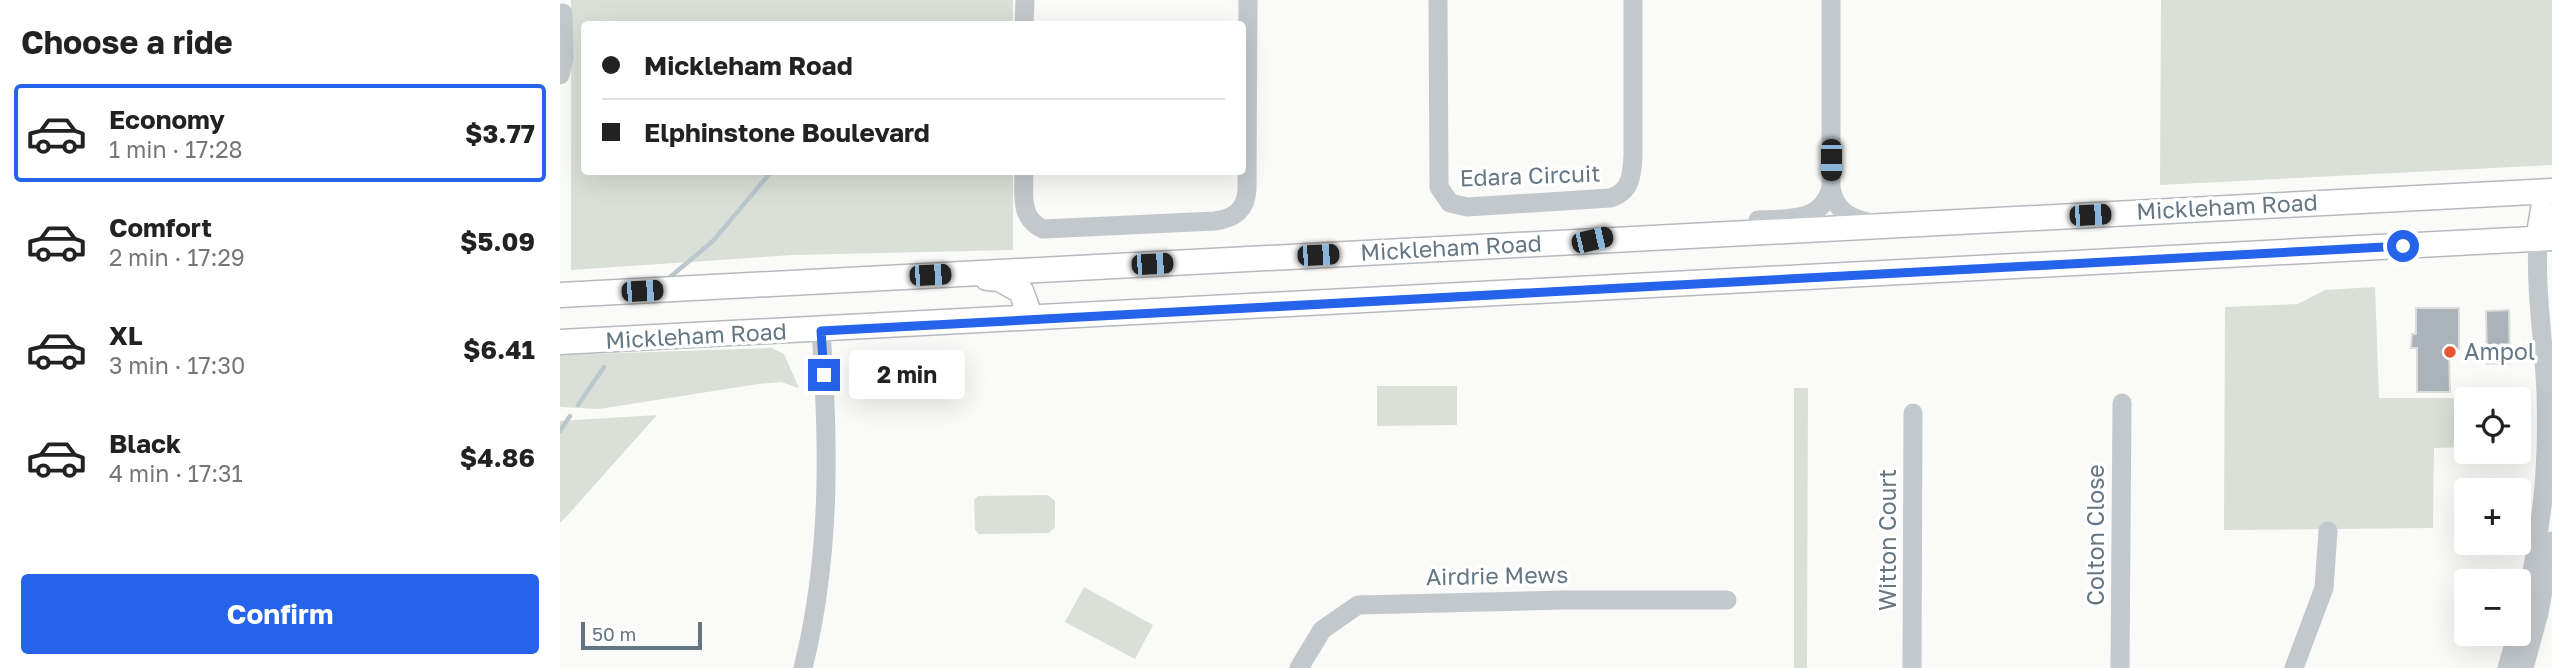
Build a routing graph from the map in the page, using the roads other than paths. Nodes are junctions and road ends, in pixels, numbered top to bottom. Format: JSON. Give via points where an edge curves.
{"nodes":[{"id":1,"x":1025,"y":0,"type":"edge"},
{"id":2,"x":1248,"y":0,"type":"edge"},
{"id":3,"x":1438,"y":0,"type":"edge"},
{"id":4,"x":1633,"y":0,"type":"edge"},
{"id":5,"x":1831,"y":0,"type":"edge"},
{"id":6,"x":563,"y":13,"type":"dead end"},
{"id":7,"x":1024,"y":21,"type":"edge"},
{"id":8,"x":560,"y":75,"type":"edge"},
{"id":9,"x":1024,"y":175,"type":"edge"},
{"id":10,"x":1831,"y":187,"type":"junction"},
{"id":11,"x":2549,"y":191,"type":"edge"},
{"id":12,"x":1886,"y":225,"type":"junction"},
{"id":13,"x":2547,"y":236,"type":"edge"},
{"id":14,"x":1592,"y":240,"type":"junction"},
{"id":15,"x":930,"y":275,"type":"junction"},
{"id":16,"x":560,"y":295,"type":"edge"},
{"id":17,"x":1016,"y":318,"type":"junction"},
{"id":18,"x":821,"y":331,"type":"junction"},
{"id":19,"x":560,"y":342,"type":"edge"},
{"id":20,"x":2122,"y":403,"type":"dead end"},
{"id":21,"x":1913,"y":413,"type":"dead end"},
{"id":22,"x":2328,"y":531,"type":"dead end"},
{"id":23,"x":2552,"y":541,"type":"edge"},
{"id":24,"x":2531,"y":570,"type":"edge"},
{"id":25,"x":1727,"y":600,"type":"dead end"},
{"id":26,"x":2514,"y":646,"type":"edge"},
{"id":27,"x":803,"y":668,"type":"edge"},
{"id":28,"x":1299,"y":668,"type":"edge"},
{"id":29,"x":1912,"y":668,"type":"edge"},
{"id":30,"x":2120,"y":668,"type":"edge"},
{"id":31,"x":2294,"y":668,"type":"edge"},
{"id":32,"x":2507,"y":668,"type":"edge"},
{"id":33,"x":2524,"y":668,"type":"edge"}],
"edges":[{"from":1,"to":7,"type":"street"},
{"from":2,"to":9,"type":"street","via":[[1248,189],[1242,209],[1226,219],[1047,230],[1035,225],[1025,212]]},
{"from":3,"to":4,"type":"street","name":"Edara Circuit","via":[[1438,187],[1450,203],[1467,207],[1610,198],[1624,191],[1632,167]]},
{"from":5,"to":10,"type":"street"},
{"from":6,"to":8,"type":"street"},
{"from":10,"to":12,"type":"street","via":[[1843,212]]},
{"from":10,"to":14,"type":"street","via":[[1823,206],[1804,216],[1661,225]]},
{"from":11,"to":12,"type":"main road","name":"Mickleham Road"},
{"from":11,"to":13,"type":"main road"},
{"from":12,"to":14,"type":"main road","name":"Mickleham Road"},
{"from":13,"to":17,"type":"main road","name":"Mickleham Road"},
{"from":13,"to":24,"type":"street","via":[[2545,453]]},
{"from":14,"to":15,"type":"main road","name":"Mickleham Road"},
{"from":15,"to":16,"type":"main road","name":"Mickleham Road"},
{"from":15,"to":17,"type":"main road","via":[[1010,283],[1028,305],[1026,313]]},
{"from":17,"to":18,"type":"main road","name":"Mickleham Road"},
{"from":18,"to":19,"type":"main road","name":"Mickleham Road"},
{"from":18,"to":27,"type":"street","via":[[827,492],[818,596]]},
{"from":20,"to":30,"type":"street","name":"Colton Close"},
{"from":21,"to":29,"type":"street","name":"Witton Court"},
{"from":22,"to":31,"type":"street","via":[[2324,587]]},
{"from":23,"to":33,"type":"street"},
{"from":25,"to":28,"type":"street","name":"Airdrie Mews","via":[[1357,605],[1322,629]]},
{"from":26,"to":32,"type":"street"}]}
